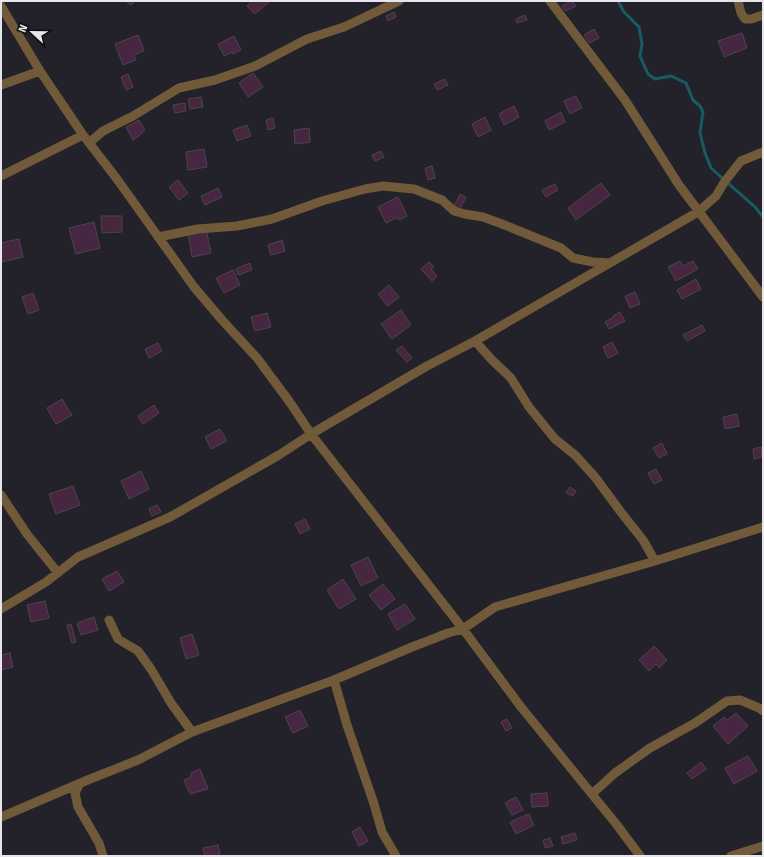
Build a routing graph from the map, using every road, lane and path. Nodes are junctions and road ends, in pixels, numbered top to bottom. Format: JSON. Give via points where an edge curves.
{"nodes":[{"id":1,"x":399,"y":1,"type":"edge"},
{"id":2,"x":550,"y":1,"type":"edge"},
{"id":3,"x":738,"y":1,"type":"edge"},
{"id":4,"x":1,"y":6,"type":"edge"},
{"id":5,"x":763,"y":15,"type":"edge"},
{"id":6,"x":40,"y":71,"type":"junction"},
{"id":7,"x":1,"y":85,"type":"edge"},
{"id":8,"x":83,"y":135,"type":"junction"},
{"id":9,"x":89,"y":143,"type":"junction"},
{"id":10,"x":763,"y":152,"type":"edge"},
{"id":11,"x":1,"y":176,"type":"edge"},
{"id":12,"x":698,"y":212,"type":"junction"},
{"id":13,"x":158,"y":237,"type":"junction"},
{"id":14,"x":610,"y":263,"type":"junction"},
{"id":15,"x":763,"y":297,"type":"edge"},
{"id":16,"x":475,"y":342,"type":"junction"},
{"id":17,"x":311,"y":434,"type":"junction"},
{"id":18,"x":1,"y":495,"type":"edge"},
{"id":19,"x":763,"y":527,"type":"edge"},
{"id":20,"x":655,"y":561,"type":"junction"},
{"id":21,"x":58,"y":573,"type":"junction"},
{"id":22,"x":1,"y":609,"type":"edge"},
{"id":23,"x":109,"y":620,"type":"dead end"},
{"id":24,"x":463,"y":629,"type":"junction"},
{"id":25,"x":334,"y":680,"type":"junction"},
{"id":26,"x":763,"y":711,"type":"edge"},
{"id":27,"x":192,"y":732,"type":"junction"},
{"id":28,"x":80,"y":783,"type":"junction"},
{"id":29,"x":592,"y":794,"type":"junction"},
{"id":30,"x":1,"y":817,"type":"edge"},
{"id":31,"x":763,"y":846,"type":"edge"},
{"id":32,"x":103,"y":856,"type":"edge"},
{"id":33,"x":396,"y":856,"type":"edge"},
{"id":34,"x":640,"y":856,"type":"edge"},
{"id":35,"x":731,"y":856,"type":"edge"}],
"edges":[{"from":1,"to":9,"type":"street","via":[[344,27],[307,39],[255,66],[215,80],[179,88],[134,116],[103,131]]},
{"from":2,"to":12,"type":"street","via":[[625,100]]},
{"from":3,"to":5,"type":"street","via":[[745,19]]},
{"from":4,"to":6,"type":"street"},
{"from":6,"to":7,"type":"street"},
{"from":6,"to":8,"type":"street"},
{"from":8,"to":9,"type":"street"},
{"from":8,"to":11,"type":"street"},
{"from":9,"to":13,"type":"street"},
{"from":10,"to":12,"type":"street","via":[[741,161],[716,196]]},
{"from":12,"to":14,"type":"street"},
{"from":12,"to":15,"type":"street"},
{"from":13,"to":14,"type":"street","via":[[272,219],[322,201],[383,186],[414,189],[442,200],[454,211],[483,217],[562,248],[573,258]]},
{"from":13,"to":17,"type":"street","via":[[194,287],[257,358]]},
{"from":14,"to":16,"type":"street"},
{"from":16,"to":17,"type":"street","via":[[427,366]]},
{"from":16,"to":20,"type":"street","via":[[511,378],[528,407],[555,439],[575,454],[595,477],[643,540]]},
{"from":17,"to":21,"type":"street","via":[[170,517],[78,557]]},
{"from":17,"to":24,"type":"street"},
{"from":18,"to":21,"type":"street","via":[[27,534]]},
{"from":19,"to":20,"type":"street"},
{"from":20,"to":24,"type":"street","via":[[494,607]]},
{"from":21,"to":22,"type":"street"},
{"from":23,"to":27,"type":"street","via":[[118,639],[138,651]]},
{"from":24,"to":25,"type":"street","via":[[412,647]]},
{"from":24,"to":29,"type":"street","via":[[521,707]]},
{"from":25,"to":27,"type":"street"},
{"from":25,"to":33,"type":"street","via":[[382,832]]},
{"from":26,"to":29,"type":"street","via":[[740,700],[727,701],[695,723],[650,748],[615,773]]},
{"from":27,"to":28,"type":"street","via":[[138,760]]},
{"from":28,"to":30,"type":"street"},
{"from":28,"to":32,"type":"street","via":[[75,792],[78,806],[99,843]]},
{"from":29,"to":34,"type":"street"},
{"from":31,"to":35,"type":"street"}]}
